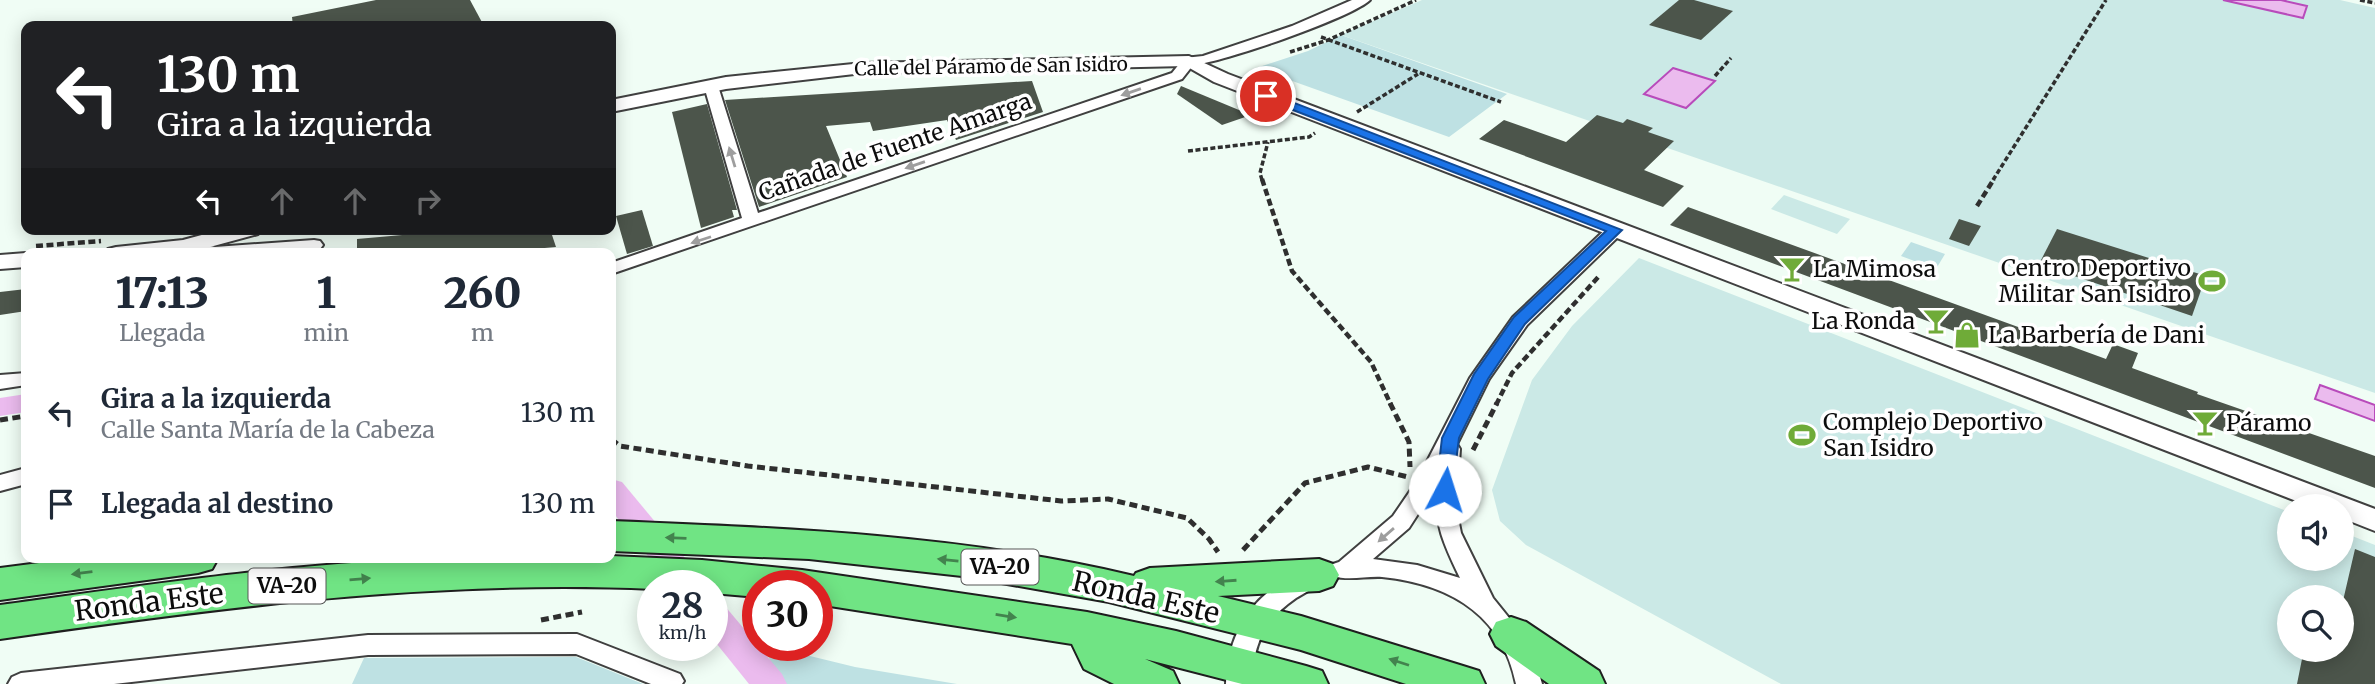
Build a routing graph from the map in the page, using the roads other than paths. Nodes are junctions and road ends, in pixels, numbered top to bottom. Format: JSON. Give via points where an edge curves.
{"nodes":[{"id":1,"x":1363,"y":0,"type":"edge"},
{"id":2,"x":1189,"y":61,"type":"junction"},
{"id":3,"x":711,"y":86,"type":"junction"},
{"id":4,"x":616,"y":105,"type":"edge"},
{"id":5,"x":752,"y":222,"type":"junction"},
{"id":6,"x":1615,"y":230,"type":"junction"},
{"id":7,"x":228,"y":235,"type":"edge"},
{"id":8,"x":315,"y":243,"type":"edge"},
{"id":9,"x":110,"y":247,"type":"edge"},
{"id":10,"x":184,"y":247,"type":"junction"},
{"id":11,"x":190,"y":248,"type":"edge"},
{"id":12,"x":259,"y":248,"type":"edge"},
{"id":13,"x":21,"y":256,"type":"edge"},
{"id":14,"x":0,"y":262,"type":"edge"},
{"id":15,"x":616,"y":267,"type":"edge"},
{"id":16,"x":21,"y":380,"type":"edge"},
{"id":17,"x":0,"y":382,"type":"edge"},
{"id":18,"x":1450,"y":438,"type":"junction"},
{"id":19,"x":21,"y":478,"type":"edge"},
{"id":20,"x":0,"y":484,"type":"edge"},
{"id":21,"x":2308,"y":494,"type":"edge"},
{"id":22,"x":2354,"y":512,"type":"edge"},
{"id":23,"x":2375,"y":520,"type":"edge"},
{"id":24,"x":616,"y":537,"type":"edge"},
{"id":25,"x":740,"y":560,"type":"junction"},
{"id":26,"x":160,"y":563,"type":"edge"},
{"id":27,"x":764,"y":570,"type":"edge"},
{"id":28,"x":1332,"y":572,"type":"junction"},
{"id":29,"x":0,"y":584,"type":"edge"},
{"id":30,"x":1109,"y":586,"type":"junction"},
{"id":31,"x":833,"y":590,"type":"edge"},
{"id":32,"x":1498,"y":619,"type":"junction"},
{"id":33,"x":1255,"y":621,"type":"junction"},
{"id":34,"x":0,"y":622,"type":"edge"},
{"id":35,"x":1087,"y":629,"type":"junction"},
{"id":36,"x":1239,"y":674,"type":"edge"},
{"id":37,"x":671,"y":681,"type":"dead end"},
{"id":38,"x":21,"y":684,"type":"edge"},
{"id":39,"x":1157,"y":684,"type":"edge"},
{"id":40,"x":1306,"y":684,"type":"edge"},
{"id":41,"x":1463,"y":684,"type":"edge"},
{"id":42,"x":1529,"y":684,"type":"edge"},
{"id":43,"x":1583,"y":684,"type":"edge"}],
"edges":[{"from":1,"to":2,"type":"street","name":"Calle del Páramo de San Isidro","via":[[1297,29],[1205,60]]},
{"from":2,"to":3,"type":"street","name":"Calle del Páramo de San Isidro","via":[[863,68]]},
{"from":2,"to":5,"type":"street","name":"Cañada de Fuente Amarga","one_way":true,"via":[[1177,76]]},
{"from":2,"to":6,"type":"street","via":[[1221,78]]},
{"from":3,"to":4,"type":"street","name":"Calle del Páramo de San Isidro"},
{"from":5,"to":3,"type":"street","one_way":true},
{"from":5,"to":15,"type":"street","name":"Cañada de Fuente Amarga","one_way":true},
{"from":6,"to":18,"type":"street","via":[[1520,321],[1480,378]]},
{"from":6,"to":21,"type":"street"},
{"from":7,"to":10,"type":"street"},
{"from":8,"to":12,"type":"street"},
{"from":9,"to":10,"type":"street"},
{"from":10,"to":11,"type":"street"},
{"from":13,"to":14,"type":"street"},
{"from":16,"to":17,"type":"street"},
{"from":18,"to":28,"type":"street","one_way":true,"via":[[1401,522]]},
{"from":18,"to":32,"type":"street","via":[[1445,508],[1450,533]]},
{"from":19,"to":20,"type":"street"},
{"from":22,"to":23,"type":"street"},
{"from":25,"to":24,"type":"highway","name":"Ronda Este","number":"VA-20","one_way":true},
{"from":25,"to":27,"type":"highway","name":"Ronda Este","number":"VA-20"},
{"from":30,"to":25,"type":"highway","name":"Ronda Este","number":"VA-20","one_way":true,"via":[[962,561],[809,544]]},
{"from":34,"to":25,"type":"highway","name":"Ronda Este","number":"VA-20","one_way":true,"via":[[364,579]]},
{"from":26,"to":29,"type":"highway","name":"Ronda Este","one_way":true},
{"from":28,"to":30,"type":"highway","one_way":true},
{"from":28,"to":32,"type":"street","via":[[1383,568],[1411,573],[1446,583]]},
{"from":28,"to":33,"type":"street","via":[[1283,593]]},
{"from":30,"to":33,"type":"highway","name":"Ronda Este","number":"VA-20"},
{"from":31,"to":35,"type":"highway","name":"Ronda Este","number":"VA-20","one_way":true},
{"from":32,"to":42,"type":"street","via":[[1527,668]]},
{"from":32,"to":43,"type":"highway"},
{"from":33,"to":36,"type":"street","via":[[1244,642]]},
{"from":41,"to":33,"type":"highway","name":"Ronda Este","number":"VA-20","one_way":true},
{"from":35,"to":36,"type":"highway","name":"Ronda Este","number":"VA-20"},
{"from":35,"to":39,"type":"highway","via":[[1099,657]]},
{"from":36,"to":40,"type":"highway","name":"Ronda Este","number":"VA-20"},
{"from":37,"to":38,"type":"street","via":[[578,644],[564,644],[368,645]]}]}
